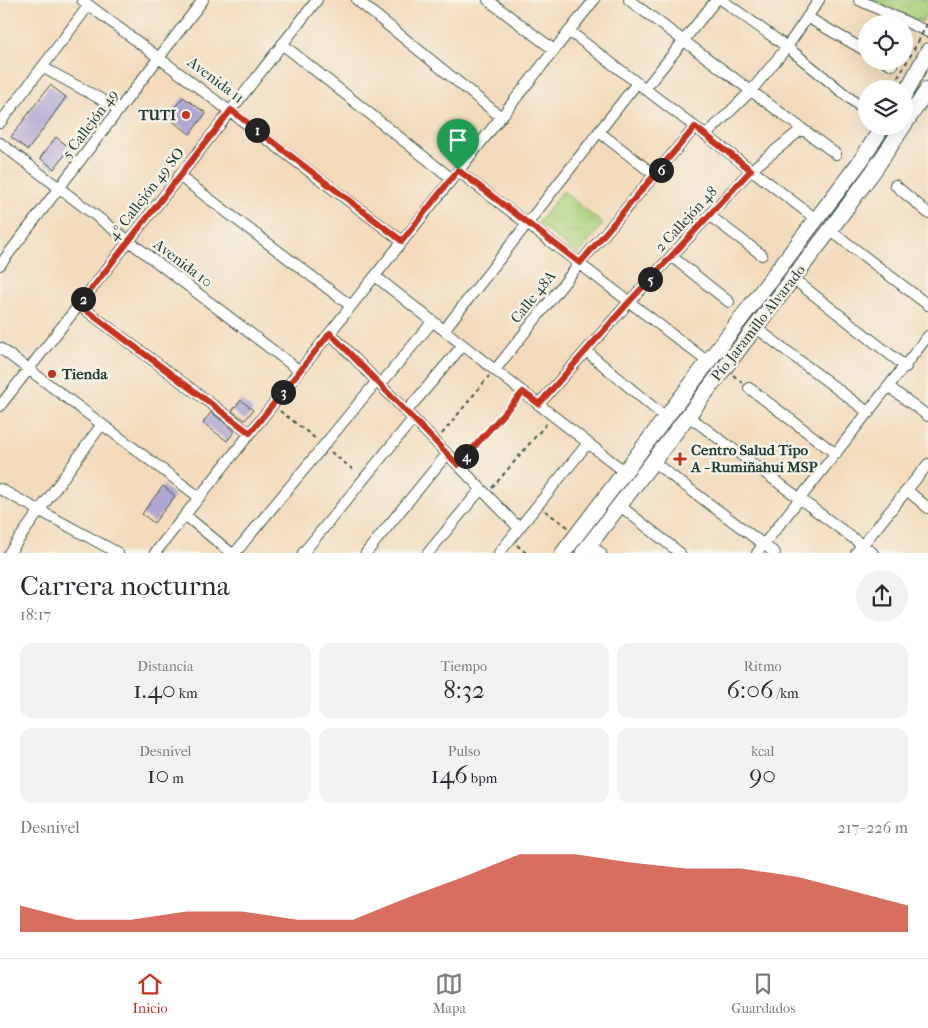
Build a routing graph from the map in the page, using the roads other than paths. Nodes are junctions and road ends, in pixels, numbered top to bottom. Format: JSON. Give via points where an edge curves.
{"nodes":[{"id":1,"x":203,"y":0,"type":"edge"},
{"id":2,"x":316,"y":0,"type":"edge"},
{"id":3,"x":358,"y":0,"type":"edge"},
{"id":4,"x":488,"y":0,"type":"edge"},
{"id":5,"x":594,"y":0,"type":"edge"},
{"id":6,"x":629,"y":0,"type":"edge"},
{"id":7,"x":716,"y":0,"type":"edge"},
{"id":8,"x":722,"y":0,"type":"edge"},
{"id":9,"x":819,"y":0,"type":"edge"},
{"id":10,"x":859,"y":0,"type":"edge"},
{"id":11,"x":85,"y":2,"type":"edge"},
{"id":12,"x":807,"y":17,"type":"junction"},
{"id":13,"x":569,"y":31,"type":"junction"},
{"id":14,"x":928,"y":32,"type":"edge"},
{"id":15,"x":683,"y":40,"type":"junction"},
{"id":16,"x":282,"y":44,"type":"junction"},
{"id":17,"x":858,"y":46,"type":"edge"},
{"id":18,"x":923,"y":46,"type":"edge"},
{"id":19,"x":787,"y":47,"type":"junction"},
{"id":20,"x":554,"y":50,"type":"junction"},
{"id":21,"x":160,"y":57,"type":"junction"},
{"id":22,"x":42,"y":67,"type":"junction"},
{"id":23,"x":906,"y":80,"type":"edge"},
{"id":24,"x":641,"y":86,"type":"junction"},
{"id":25,"x":928,"y":89,"type":"edge"},
{"id":26,"x":751,"y":91,"type":"junction"},
{"id":27,"x":858,"y":106,"type":"edge"},
{"id":28,"x":120,"y":109,"type":"junction"},
{"id":29,"x":231,"y":110,"type":"junction"},
{"id":30,"x":501,"y":117,"type":"junction"},
{"id":31,"x":0,"y":123,"type":"edge"},
{"id":32,"x":695,"y":127,"type":"junction"},
{"id":33,"x":802,"y":129,"type":"junction"},
{"id":34,"x":599,"y":132,"type":"junction"},
{"id":35,"x":706,"y":135,"type":"junction"},
{"id":36,"x":877,"y":135,"type":"edge"},
{"id":37,"x":0,"y":143,"type":"edge"},
{"id":38,"x":836,"y":154,"type":"dead end"},
{"id":39,"x":751,"y":170,"type":"junction"},
{"id":40,"x":455,"y":175,"type":"junction"},
{"id":41,"x":180,"y":176,"type":"junction"},
{"id":42,"x":656,"y":176,"type":"junction"},
{"id":43,"x":895,"y":185,"type":"dead end"},
{"id":44,"x":60,"y":187,"type":"junction"},
{"id":45,"x":928,"y":213,"type":"edge"},
{"id":46,"x":710,"y":216,"type":"junction"},
{"id":47,"x":816,"y":219,"type":"junction"},
{"id":48,"x":528,"y":222,"type":"junction"},
{"id":49,"x":830,"y":230,"type":"junction"},
{"id":50,"x":129,"y":240,"type":"junction"},
{"id":51,"x":402,"y":241,"type":"junction"},
{"id":52,"x":762,"y":255,"type":"dead end"},
{"id":53,"x":671,"y":256,"type":"junction"},
{"id":54,"x":580,"y":263,"type":"junction"},
{"id":55,"x":0,"y":266,"type":"edge"},
{"id":56,"x":375,"y":276,"type":"junction"},
{"id":57,"x":800,"y":284,"type":"dead end"},
{"id":58,"x":629,"y":302,"type":"junction"},
{"id":59,"x":729,"y":302,"type":"dead end"},
{"id":60,"x":79,"y":305,"type":"junction"},
{"id":61,"x":928,"y":305,"type":"edge"},
{"id":62,"x":351,"y":306,"type":"junction"},
{"id":63,"x":433,"y":321,"type":"junction"},
{"id":64,"x":755,"y":327,"type":"junction"},
{"id":65,"x":444,"y":330,"type":"junction"},
{"id":66,"x":330,"y":333,"type":"junction"},
{"id":67,"x":928,"y":336,"type":"edge"},
{"id":68,"x":463,"y":345,"type":"junction"},
{"id":69,"x":0,"y":348,"type":"edge"},
{"id":70,"x":586,"y":351,"type":"junction"},
{"id":71,"x":708,"y":362,"type":"junction"},
{"id":72,"x":906,"y":367,"type":"junction"},
{"id":73,"x":28,"y":370,"type":"junction"},
{"id":74,"x":495,"y":370,"type":"junction"},
{"id":75,"x":300,"y":371,"type":"junction"},
{"id":76,"x":379,"y":383,"type":"junction"},
{"id":77,"x":889,"y":387,"type":"junction"},
{"id":78,"x":749,"y":388,"type":"road end"},
{"id":79,"x":539,"y":404,"type":"junction"},
{"id":80,"x":0,"y":406,"type":"edge"},
{"id":81,"x":869,"y":413,"type":"junction"},
{"id":82,"x":410,"y":415,"type":"junction"},
{"id":83,"x":687,"y":415,"type":"junction"},
{"id":84,"x":928,"y":416,"type":"edge"},
{"id":85,"x":666,"y":418,"type":"junction"},
{"id":86,"x":102,"y":424,"type":"junction"},
{"id":87,"x":250,"y":433,"type":"junction"},
{"id":88,"x":588,"y":442,"type":"junction"},
{"id":89,"x":447,"y":454,"type":"junction"},
{"id":90,"x":836,"y":454,"type":"junction"},
{"id":91,"x":652,"y":461,"type":"junction"},
{"id":92,"x":928,"y":464,"type":"edge"},
{"id":93,"x":625,"y":472,"type":"junction"},
{"id":94,"x":0,"y":489,"type":"edge"},
{"id":95,"x":907,"y":490,"type":"junction"},
{"id":96,"x":484,"y":492,"type":"junction"},
{"id":97,"x":199,"y":497,"type":"junction"},
{"id":98,"x":800,"y":501,"type":"junction"},
{"id":99,"x":619,"y":505,"type":"junction"},
{"id":100,"x":928,"y":508,"type":"edge"},
{"id":101,"x":38,"y":510,"type":"junction"},
{"id":102,"x":185,"y":515,"type":"junction"},
{"id":103,"x":519,"y":528,"type":"junction"},
{"id":104,"x":761,"y":549,"type":"edge"},
{"id":105,"x":860,"y":550,"type":"edge"},
{"id":106,"x":594,"y":552,"type":"edge"},
{"id":107,"x":9,"y":553,"type":"edge"},
{"id":108,"x":118,"y":553,"type":"edge"},
{"id":109,"x":155,"y":553,"type":"edge"},
{"id":110,"x":231,"y":553,"type":"edge"},
{"id":111,"x":235,"y":553,"type":"edge"},
{"id":112,"x":303,"y":553,"type":"edge"},
{"id":113,"x":366,"y":553,"type":"edge"},
{"id":114,"x":428,"y":553,"type":"edge"},
{"id":115,"x":498,"y":553,"type":"edge"},
{"id":116,"x":563,"y":553,"type":"edge"},
{"id":117,"x":680,"y":553,"type":"edge"},
{"id":118,"x":775,"y":553,"type":"edge"},
{"id":119,"x":872,"y":553,"type":"edge"}],
"edges":[{"from":1,"to":21,"type":"street","name":"5 Callejón 49"},
{"from":2,"to":16,"type":"street","name":"4º Callejón 49 SO"},
{"from":3,"to":30,"type":"street"},
{"from":4,"to":20,"type":"street"},
{"from":5,"to":13,"type":"street"},
{"from":6,"to":15,"type":"street"},
{"from":7,"to":15,"type":"street"},
{"from":8,"to":19,"type":"street"},
{"from":9,"to":12,"type":"street"},
{"from":10,"to":14,"type":"street"},
{"from":11,"to":21,"type":"street","name":"Avenida 11"},
{"from":11,"to":22,"type":"street"},
{"from":12,"to":17,"type":"street"},
{"from":12,"to":19,"type":"street"},
{"from":13,"to":20,"type":"street"},
{"from":13,"to":24,"type":"street"},
{"from":15,"to":24,"type":"street"},
{"from":15,"to":26,"type":"street"},
{"from":16,"to":29,"type":"street","name":"4º Callejón 49 SO"},
{"from":16,"to":40,"type":"street"},
{"from":18,"to":23,"type":"highway"},
{"from":19,"to":26,"type":"street"},
{"from":19,"to":27,"type":"street"},
{"from":20,"to":30,"type":"street"},
{"from":21,"to":28,"type":"street","name":"5 Callejón 49"},
{"from":21,"to":29,"type":"street","name":"Avenida 11"},
{"from":22,"to":28,"type":"street"},
{"from":22,"to":31,"type":"street"},
{"from":24,"to":32,"type":"street"},
{"from":24,"to":34,"type":"street"},
{"from":25,"to":49,"type":"highway","name":"Pío Jaramillo Alvarado"},
{"from":26,"to":33,"type":"street"},
{"from":26,"to":35,"type":"street"},
{"from":28,"to":44,"type":"street","name":"5 Callejón 49"},
{"from":29,"to":41,"type":"street","name":"4º Callejón 49 SO"},
{"from":29,"to":51,"type":"street","name":"Avenida 11"},
{"from":30,"to":40,"type":"street"},
{"from":32,"to":35,"type":"street"},
{"from":32,"to":42,"type":"street","name":"Calle 48A"},
{"from":33,"to":38,"type":"street"},
{"from":33,"to":39,"type":"street","name":"2 Callejón 48"},
{"from":34,"to":42,"type":"street"},
{"from":34,"to":48,"type":"street"},
{"from":35,"to":39,"type":"street"},
{"from":36,"to":47,"type":"highway","name":"Pío Jaramillo Alvarado"},
{"from":37,"to":44,"type":"street","name":"Avenida 10"},
{"from":39,"to":46,"type":"street","name":"2 Callejón 48"},
{"from":39,"to":47,"type":"street"},
{"from":40,"to":48,"type":"street"},
{"from":40,"to":51,"type":"street"},
{"from":41,"to":50,"type":"street","name":"4º Callejón 49 SO"},
{"from":41,"to":62,"type":"street"},
{"from":42,"to":54,"type":"street","name":"Calle 48A"},
{"from":43,"to":45,"type":"street"},
{"from":44,"to":50,"type":"street","name":"Avenida 10"},
{"from":44,"to":55,"type":"street","name":"5 Callejón 49"},
{"from":46,"to":52,"type":"street"},
{"from":46,"to":53,"type":"street","name":"2 Callejón 48"},
{"from":47,"to":71,"type":"highway","name":"Pío Jaramillo Alvarado"},
{"from":48,"to":54,"type":"street"},
{"from":48,"to":65,"type":"street"},
{"from":49,"to":61,"type":"street"},
{"from":49,"to":64,"type":"highway","name":"Pío Jaramillo Alvarado"},
{"from":50,"to":60,"type":"street","name":"4º Callejón 49 SO"},
{"from":50,"to":75,"type":"street","name":"Avenida 10"},
{"from":51,"to":56,"type":"street"},
{"from":53,"to":58,"type":"street","name":"2 Callejón 48"},
{"from":53,"to":59,"type":"street"},
{"from":54,"to":58,"type":"street"},
{"from":54,"to":74,"type":"street","name":"Calle 48A"},
{"from":56,"to":62,"type":"street"},
{"from":56,"to":63,"type":"street"},
{"from":57,"to":72,"type":"street"},
{"from":58,"to":70,"type":"street","name":"2 Callejón 48"},
{"from":58,"to":71,"type":"street"},
{"from":60,"to":73,"type":"street","name":"4º Callejón 49 SO"},
{"from":60,"to":87,"type":"street"},
{"from":62,"to":66,"type":"street"},
{"from":63,"to":65,"type":"street"},
{"from":63,"to":76,"type":"street"},
{"from":64,"to":81,"type":"street"},
{"from":64,"to":83,"type":"highway","name":"Pío Jaramillo Alvarado"},
{"from":65,"to":68,"type":"street"},
{"from":66,"to":75,"type":"street"},
{"from":66,"to":76,"type":"street"},
{"from":67,"to":72,"type":"street"},
{"from":68,"to":74,"type":"street"},
{"from":68,"to":82,"type":"street"},
{"from":69,"to":73,"type":"street"},
{"from":70,"to":79,"type":"street","name":"2 Callejón 48"},
{"from":70,"to":85,"type":"street"},
{"from":71,"to":85,"type":"highway","name":"Pío Jaramillo Alvarado"},
{"from":72,"to":77,"type":"street"},
{"from":73,"to":80,"type":"street","name":"4º Callejón 49 SO"},
{"from":73,"to":86,"type":"street"},
{"from":74,"to":79,"type":"street"},
{"from":75,"to":87,"type":"street"},
{"from":76,"to":82,"type":"street"},
{"from":76,"to":111,"type":"street"},
{"from":77,"to":81,"type":"street"},
{"from":77,"to":84,"type":"street"},
{"from":78,"to":90,"type":"street"},
{"from":79,"to":88,"type":"street"},
{"from":81,"to":90,"type":"street"},
{"from":82,"to":89,"type":"street"},
{"from":82,"to":112,"type":"street"},
{"from":83,"to":91,"type":"highway","name":"Pío Jaramillo Alvarado"},
{"from":83,"to":98,"type":"street"},
{"from":85,"to":93,"type":"highway","name":"Pío Jaramillo Alvarado"},
{"from":86,"to":97,"type":"street"},
{"from":86,"to":101,"type":"street"},
{"from":87,"to":97,"type":"street"},
{"from":88,"to":93,"type":"street"},
{"from":88,"to":103,"type":"street"},
{"from":89,"to":96,"type":"street"},
{"from":89,"to":113,"type":"street"},
{"from":90,"to":98,"type":"street"},
{"from":91,"to":99,"type":"highway","name":"Pío Jaramillo Alvarado"},
{"from":91,"to":104,"type":"street"},
{"from":92,"to":95,"type":"street"},
{"from":93,"to":116,"type":"highway","name":"Pío Jaramillo Alvarado"},
{"from":94,"to":101,"type":"street"},
{"from":95,"to":100,"type":"street"},
{"from":95,"to":105,"type":"street"},
{"from":96,"to":103,"type":"street"},
{"from":96,"to":114,"type":"street"},
{"from":97,"to":102,"type":"street"},
{"from":98,"to":104,"type":"street"},
{"from":98,"to":105,"type":"street"},
{"from":99,"to":106,"type":"highway","name":"Pío Jaramillo Alvarado"},
{"from":99,"to":117,"type":"street"},
{"from":101,"to":107,"type":"street"},
{"from":101,"to":108,"type":"street"},
{"from":102,"to":109,"type":"street"},
{"from":102,"to":110,"type":"street"},
{"from":103,"to":115,"type":"street"},
{"from":104,"to":118,"type":"street"},
{"from":105,"to":119,"type":"street"}]}
